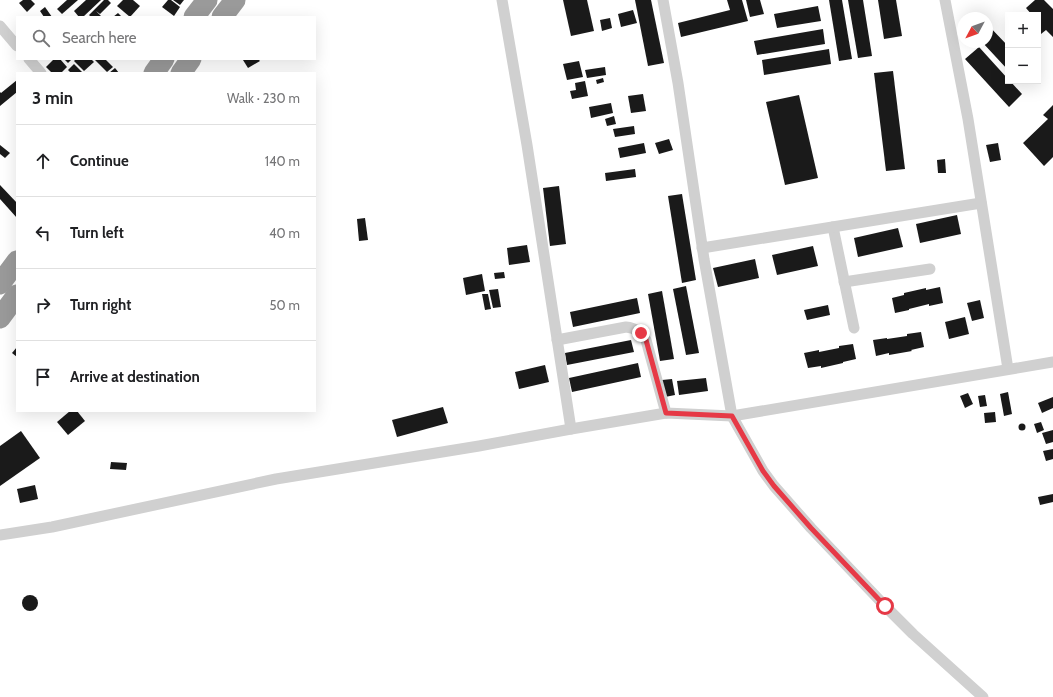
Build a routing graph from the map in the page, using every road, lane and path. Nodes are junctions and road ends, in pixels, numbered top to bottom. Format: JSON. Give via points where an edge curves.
{"nodes":[{"id":1,"x":207,"y":0,"type":"edge"},
{"id":2,"x":235,"y":0,"type":"edge"},
{"id":3,"x":502,"y":0,"type":"edge"},
{"id":4,"x":663,"y":0,"type":"edge"},
{"id":5,"x":945,"y":0,"type":"edge"},
{"id":6,"x":195,"y":16,"type":"edge"},
{"id":7,"x":223,"y":16,"type":"edge"},
{"id":8,"x":0,"y":26,"type":"edge"},
{"id":9,"x":16,"y":45,"type":"edge"},
{"id":10,"x":30,"y":60,"type":"edge"},
{"id":11,"x":163,"y":60,"type":"edge"},
{"id":12,"x":190,"y":60,"type":"edge"},
{"id":13,"x":40,"y":72,"type":"edge"},
{"id":14,"x":155,"y":72,"type":"edge"},
{"id":15,"x":182,"y":72,"type":"edge"},
{"id":16,"x":981,"y":203,"type":"junction"},
{"id":17,"x":833,"y":227,"type":"junction"},
{"id":18,"x":702,"y":248,"type":"junction"},
{"id":19,"x":16,"y":262,"type":"edge"},
{"id":20,"x":930,"y":269,"type":"dead end"},
{"id":21,"x":844,"y":282,"type":"junction"},
{"id":22,"x":0,"y":284,"type":"edge"},
{"id":23,"x":16,"y":296,"type":"edge"},
{"id":24,"x":0,"y":318,"type":"edge"},
{"id":25,"x":854,"y":328,"type":"dead end"},
{"id":26,"x":557,"y":340,"type":"junction"},
{"id":27,"x":1053,"y":362,"type":"edge"},
{"id":28,"x":1008,"y":369,"type":"junction"},
{"id":29,"x":666,"y":413,"type":"junction"},
{"id":30,"x":732,"y":416,"type":"junction"},
{"id":31,"x":571,"y":429,"type":"junction"},
{"id":32,"x":0,"y":535,"type":"edge"},
{"id":33,"x":983,"y":697,"type":"edge"}],
"edges":[{"from":1,"to":6,"type":"highway"},
{"from":2,"to":7,"type":"highway"},
{"from":3,"to":26,"type":"street"},
{"from":4,"to":18,"type":"street"},
{"from":5,"to":16,"type":"street"},
{"from":8,"to":9,"type":"street"},
{"from":10,"to":13,"type":"street"},
{"from":11,"to":14,"type":"highway"},
{"from":12,"to":15,"type":"highway"},
{"from":16,"to":17,"type":"street"},
{"from":16,"to":28,"type":"street"},
{"from":17,"to":18,"type":"street"},
{"from":17,"to":21,"type":"street"},
{"from":18,"to":30,"type":"street"},
{"from":19,"to":22,"type":"highway"},
{"from":20,"to":21,"type":"street"},
{"from":21,"to":25,"type":"street"},
{"from":23,"to":24,"type":"highway"},
{"from":26,"to":29,"type":"street","via":[[626,327],[641,333],[646,340]]},
{"from":26,"to":31,"type":"street"},
{"from":27,"to":28,"type":"street"},
{"from":28,"to":30,"type":"street"},
{"from":29,"to":30,"type":"street"},
{"from":29,"to":31,"type":"street"},
{"from":30,"to":33,"type":"street","via":[[763,471],[788,502],[885,606]]},
{"from":31,"to":32,"type":"street","via":[[276,479],[52,527]]}]}
